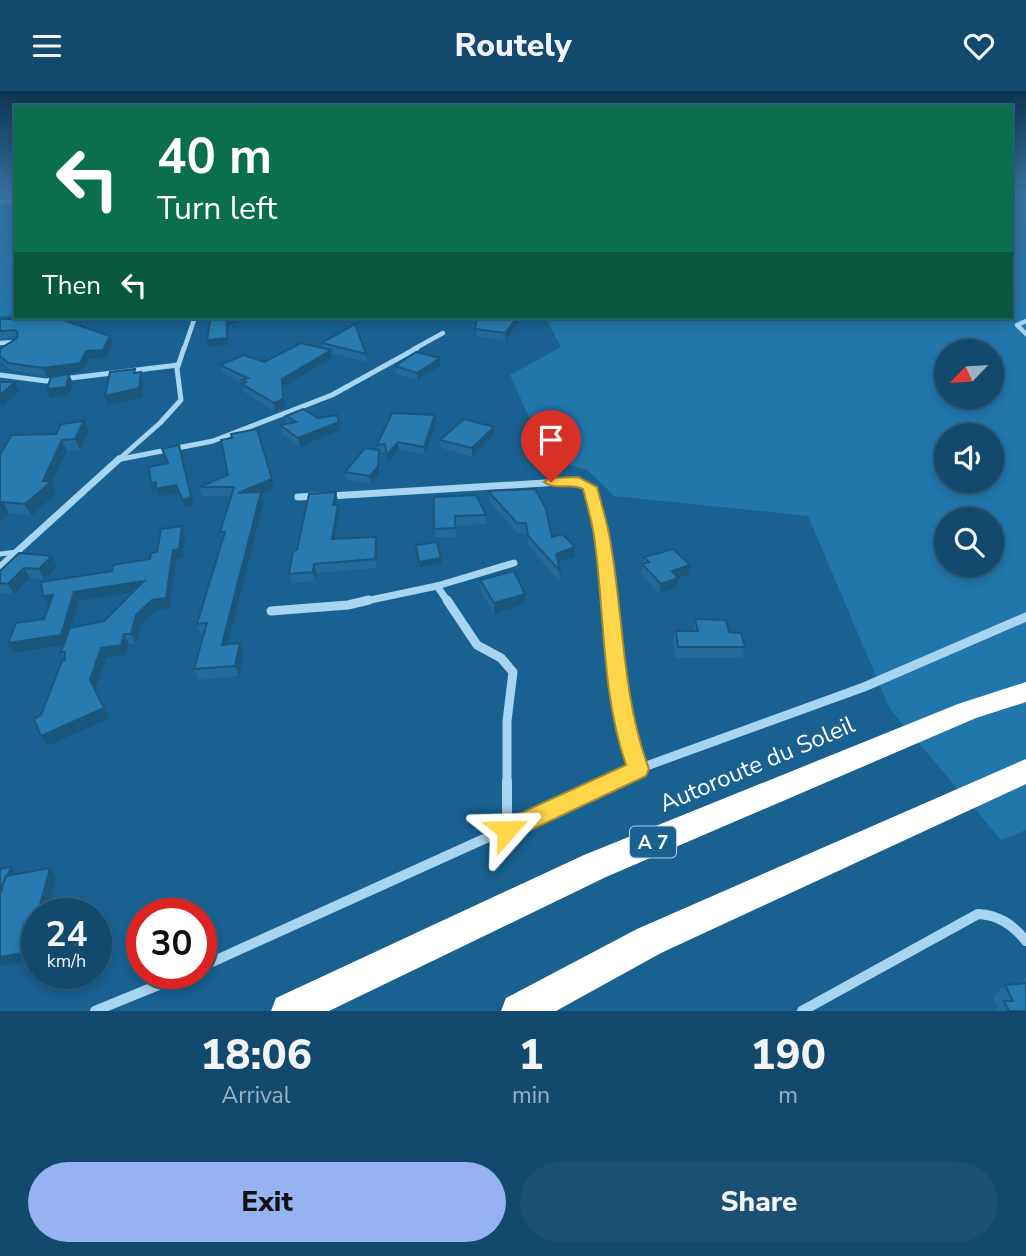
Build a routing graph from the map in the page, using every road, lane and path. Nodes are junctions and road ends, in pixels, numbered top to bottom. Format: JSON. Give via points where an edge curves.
{"nodes":[{"id":1,"x":194,"y":319,"type":"edge"},
{"id":2,"x":1026,"y":321,"type":"edge"},
{"id":3,"x":443,"y":333,"type":"dead end"},
{"id":4,"x":1026,"y":334,"type":"edge"},
{"id":5,"x":0,"y":343,"type":"edge"},
{"id":6,"x":8,"y":349,"type":"edge"},
{"id":7,"x":178,"y":365,"type":"junction"},
{"id":8,"x":0,"y":375,"type":"edge"},
{"id":9,"x":121,"y":459,"type":"junction"},
{"id":10,"x":298,"y":497,"type":"dead end"},
{"id":11,"x":17,"y":552,"type":"junction"},
{"id":12,"x":0,"y":554,"type":"edge"},
{"id":13,"x":514,"y":563,"type":"dead end"},
{"id":14,"x":0,"y":567,"type":"edge"},
{"id":15,"x":437,"y":586,"type":"junction"},
{"id":16,"x":271,"y":611,"type":"dead end"},
{"id":17,"x":1026,"y":617,"type":"edge"},
{"id":18,"x":1026,"y":692,"type":"edge"},
{"id":19,"x":638,"y":769,"type":"junction"},
{"id":20,"x":1026,"y":771,"type":"edge"},
{"id":21,"x":507,"y":830,"type":"junction"},
{"id":22,"x":1026,"y":940,"type":"edge"},
{"id":23,"x":217,"y":960,"type":"edge"},
{"id":24,"x":148,"y":989,"type":"edge"},
{"id":25,"x":94,"y":1011,"type":"edge"},
{"id":26,"x":289,"y":1011,"type":"edge"},
{"id":27,"x":519,"y":1011,"type":"edge"},
{"id":28,"x":802,"y":1011,"type":"edge"}],
"edges":[{"from":1,"to":7,"type":"street"},
{"from":2,"to":4,"type":"street","via":[[1017,325]]},
{"from":3,"to":9,"type":"street","via":[[332,395],[213,440]]},
{"from":5,"to":6,"type":"street","via":[[17,342]]},
{"from":7,"to":8,"type":"street","via":[[46,381]]},
{"from":7,"to":9,"type":"street","via":[[181,400]]},
{"from":9,"to":11,"type":"street"},
{"from":10,"to":19,"type":"street","via":[[578,481],[590,487],[602,534],[629,744]]},
{"from":11,"to":12,"type":"lane"},
{"from":11,"to":14,"type":"street"},
{"from":13,"to":15,"type":"street"},
{"from":15,"to":16,"type":"street","via":[[348,605]]},
{"from":15,"to":21,"type":"street","via":[[477,645],[501,658],[513,672],[507,721]]},
{"from":17,"to":19,"type":"street","via":[[864,687]]},
{"from":18,"to":26,"type":"highway","name":"Autoroute du Soleil","number":"A 7","via":[[967,711],[595,866]]},
{"from":19,"to":21,"type":"street"},
{"from":20,"to":27,"type":"highway","via":[[649,941]]},
{"from":21,"to":23,"type":"street"},
{"from":22,"to":28,"type":"street","via":[[993,914],[978,914]]},
{"from":24,"to":25,"type":"street"}]}
